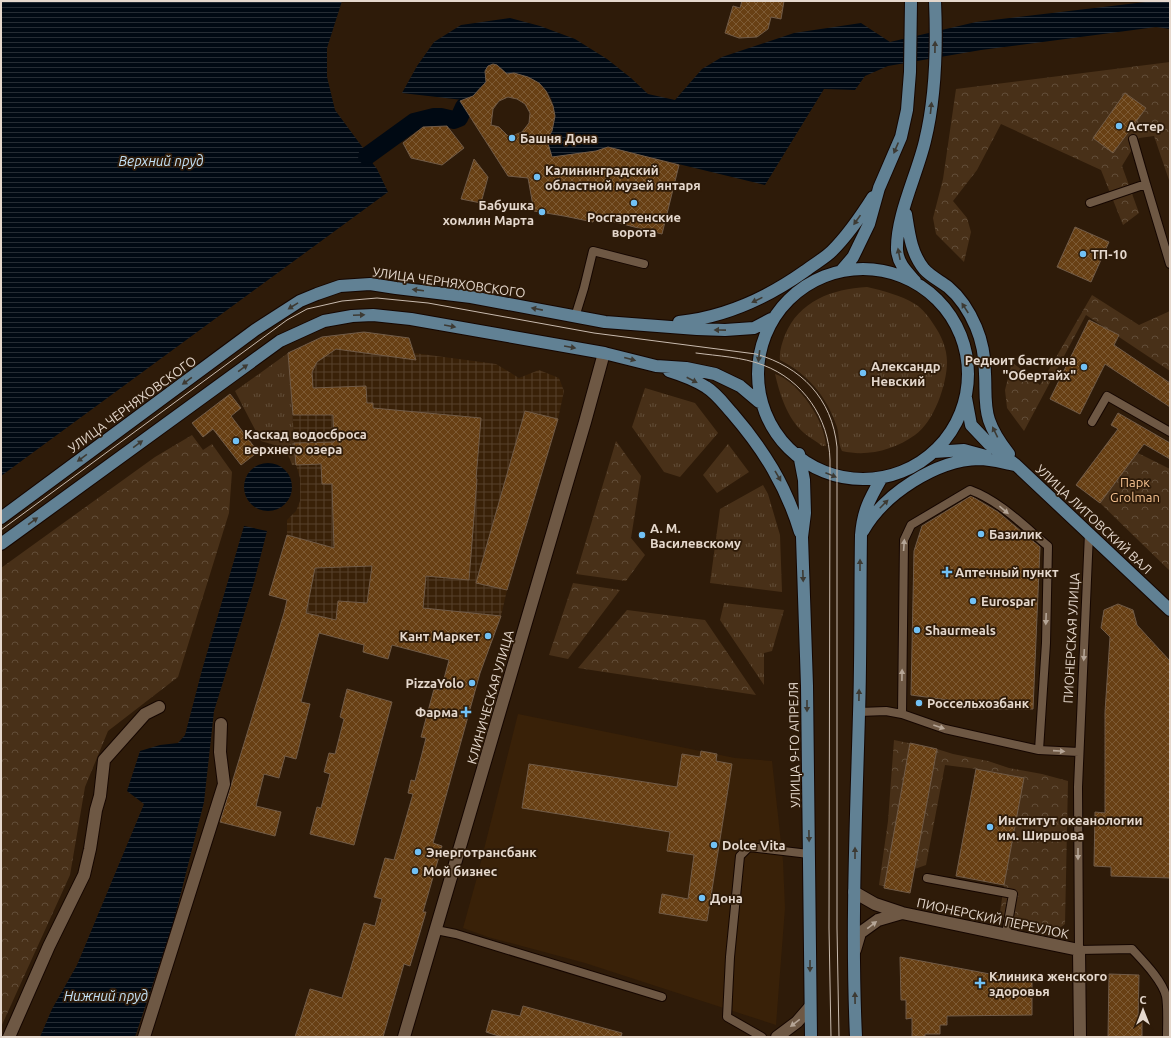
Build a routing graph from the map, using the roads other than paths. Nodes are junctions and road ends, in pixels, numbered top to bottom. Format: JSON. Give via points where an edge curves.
{"nodes":[{"id":1,"x":911,"y":1,"type":"edge"},
{"id":2,"x":934,"y":1,"type":"edge"},
{"id":3,"x":1132,"y":139,"type":"dead end"},
{"id":4,"x":1146,"y":184,"type":"junction"},
{"id":5,"x":879,"y":188,"type":"junction"},
{"id":6,"x":1090,"y":203,"type":"dead end"},
{"id":7,"x":905,"y":207,"type":"junction"},
{"id":8,"x":644,"y":264,"type":"dead end"},
{"id":9,"x":1170,"y":264,"type":"edge"},
{"id":10,"x":842,"y":270,"type":"junction"},
{"id":11,"x":920,"y":286,"type":"junction"},
{"id":12,"x":575,"y":317,"type":"junction"},
{"id":13,"x":771,"y":319,"type":"junction"},
{"id":14,"x":649,"y":326,"type":"junction"},
{"id":15,"x":603,"y":359,"type":"junction"},
{"id":16,"x":656,"y":366,"type":"junction"},
{"id":17,"x":965,"y":397,"type":"junction"},
{"id":18,"x":759,"y":402,"type":"junction"},
{"id":19,"x":1092,"y":422,"type":"dead end"},
{"id":20,"x":1170,"y":432,"type":"edge"},
{"id":21,"x":934,"y":452,"type":"junction"},
{"id":22,"x":799,"y":454,"type":"junction"},
{"id":23,"x":1016,"y":465,"type":"junction"},
{"id":24,"x":881,"y":479,"type":"junction"},
{"id":25,"x":1,"y":518,"type":"edge"},
{"id":26,"x":1089,"y":533,"type":"junction"},
{"id":27,"x":861,"y":535,"type":"junction"},
{"id":28,"x":802,"y":537,"type":"junction"},
{"id":29,"x":1,"y":544,"type":"edge"},
{"id":30,"x":1170,"y":610,"type":"edge"},
{"id":31,"x":159,"y":707,"type":"dead end"},
{"id":32,"x":859,"y":712,"type":"junction"},
{"id":33,"x":902,"y":714,"type":"junction"},
{"id":34,"x":221,"y":724,"type":"dead end"},
{"id":35,"x":1080,"y":748,"type":"junction"},
{"id":36,"x":1039,"y":750,"type":"junction"},
{"id":37,"x":809,"y":854,"type":"junction"},
{"id":38,"x":927,"y":878,"type":"dead end"},
{"id":39,"x":854,"y":892,"type":"junction"},
{"id":40,"x":902,"y":913,"type":"junction"},
{"id":41,"x":436,"y":930,"type":"junction"},
{"id":42,"x":1006,"y":934,"type":"junction"},
{"id":43,"x":1079,"y":950,"type":"junction"},
{"id":44,"x":855,"y":951,"type":"junction"},
{"id":45,"x":662,"y":997,"type":"dead end"},
{"id":46,"x":810,"y":1007,"type":"junction"},
{"id":47,"x":1168,"y":1026,"type":"edge"},
{"id":48,"x":9,"y":1037,"type":"edge"},
{"id":49,"x":144,"y":1037,"type":"edge"},
{"id":50,"x":404,"y":1037,"type":"edge"},
{"id":51,"x":762,"y":1037,"type":"edge"},
{"id":52,"x":777,"y":1037,"type":"edge"},
{"id":53,"x":811,"y":1037,"type":"edge"},
{"id":54,"x":856,"y":1037,"type":"edge"},
{"id":55,"x":1080,"y":1037,"type":"edge"},
{"id":56,"x":1167,"y":1037,"type":"edge"}],
"edges":[{"from":1,"to":5,"type":"main road","one_way":true,"via":[[907,110],[901,137]]},
{"from":7,"to":2,"type":"main road","one_way":true,"via":[[925,142],[930,116],[936,21]]},
{"from":3,"to":4,"type":"lane"},
{"from":4,"to":6,"type":"lane"},
{"from":4,"to":9,"type":"lane"},
{"from":5,"to":10,"type":"main road","via":[[869,224],[853,257]]},
{"from":5,"to":14,"type":"main road","one_way":true,"via":[[845,238],[831,252],[777,290],[748,304],[697,320]]},
{"from":11,"to":7,"type":"main road","one_way":true,"via":[[902,267],[898,253]]},
{"from":23,"to":7,"type":"main road","one_way":true,"via":[[999,441],[989,420],[983,350],[976,327],[965,306],[950,288],[925,270],[919,262],[910,238]]},
{"from":8,"to":12,"type":"lane","via":[[593,251]]},
{"from":10,"to":11,"type":"main road","via":[[880,271]]},
{"from":10,"to":13,"type":"main road","via":[[804,286],[788,299]]},
{"from":11,"to":17,"type":"main road","via":[[950,315],[960,333],[967,366]]},
{"from":12,"to":14,"type":"main road","name":"УЛИЦА ЧЕРНЯХОВСКОГО"},
{"from":12,"to":25,"type":"main road","name":"УЛИЦА ЧЕРНЯХОВСКОГО","one_way":true,"via":[[471,297],[370,284],[340,286],[317,294],[300,301],[255,330]]},
{"from":13,"to":14,"type":"main road","name":"УЛИЦА ЧЕРНЯХОВСКОГО","one_way":true,"via":[[754,328],[725,330]]},
{"from":13,"to":18,"type":"main road","one_way":true,"via":[[761,342],[759,355]]},
{"from":15,"to":16,"type":"main road","one_way":true},
{"from":29,"to":15,"type":"main road","one_way":true,"via":[[280,341],[324,321],[373,315],[411,319]]},
{"from":15,"to":41,"type":"street","name":"КЛИНИЧЕСКАЯ УЛИЦА"},
{"from":16,"to":18,"type":"main road","via":[[686,368],[715,374],[740,386]]},
{"from":16,"to":28,"type":"main road","one_way":true,"via":[[707,387],[734,416],[760,448],[780,481]]},
{"from":17,"to":21,"type":"main road","via":[[958,420]]},
{"from":17,"to":23,"type":"main road","name":"УЛИЦА ЛИТОВСКИЙ ВАЛ","via":[[971,426]]},
{"from":18,"to":22,"type":"main road","via":[[776,429]]},
{"from":19,"to":20,"type":"lane","via":[[1107,396]]},
{"from":21,"to":23,"type":"main road","name":"УЛИЦА ЛИТОВСКИЙ ВАЛ","via":[[964,450]]},
{"from":21,"to":24,"type":"main road","via":[[919,463]]},
{"from":22,"to":24,"type":"main road","one_way":true,"via":[[830,476],[860,480]]},
{"from":22,"to":28,"type":"main road","name":"УЛИЦА 9-ГО АПРЕЛЯ","via":[[804,480],[805,513]]},
{"from":23,"to":26,"type":"main road","name":"УЛИЦА ЛИТОВСКИЙ ВАЛ"},
{"from":27,"to":23,"type":"main road","one_way":true,"via":[[870,519],[894,495],[909,484],[947,465],[980,459]]},
{"from":24,"to":27,"type":"main road","via":[[862,519]]},
{"from":26,"to":30,"type":"main road","name":"УЛИЦА ЛИТОВСКИЙ ВАЛ"},
{"from":26,"to":35,"type":"lane","name":"ПИОНЕРСКАЯ УЛИЦА","one_way":true},
{"from":32,"to":27,"type":"main road","one_way":true},
{"from":28,"to":37,"type":"main road","name":"УЛИЦА 9-ГО АПРЕЛЯ","one_way":true},
{"from":31,"to":48,"type":"street","via":[[145,714],[104,760],[100,796],[84,875]]},
{"from":32,"to":33,"type":"lane","via":[[886,711]]},
{"from":39,"to":32,"type":"main road","one_way":true},
{"from":33,"to":36,"type":"lane","one_way":true,"via":[[945,729]]},
{"from":33,"to":36,"type":"lane","one_way":true,"via":[[904,540],[911,525],[970,490],[997,504],[1048,546],[1046,643]]},
{"from":34,"to":49,"type":"street","via":[[220,752],[224,784]]},
{"from":36,"to":35,"type":"lane","one_way":true},
{"from":35,"to":43,"type":"lane","name":"ПИОНЕРСКАЯ УЛИЦА","one_way":true},
{"from":37,"to":46,"type":"main road","name":"УЛИЦА 9-ГО АПРЕЛЯ","one_way":true},
{"from":37,"to":51,"type":"lane","via":[[749,846],[740,856],[727,1017]]},
{"from":38,"to":42,"type":"lane","via":[[1013,894]]},
{"from":39,"to":40,"type":"street","name":"ПИОНЕРСКИЙ ПЕРЕУЛОК","via":[[875,904]]},
{"from":39,"to":44,"type":"main road"},
{"from":40,"to":42,"type":"street","name":"ПИОНЕРСКИЙ ПЕРЕУЛОК"},
{"from":44,"to":40,"type":"street","name":"ПИОНЕРСКИЙ ПЕРЕУЛОК","one_way":true,"via":[[860,933],[878,920]]},
{"from":41,"to":45,"type":"lane"},
{"from":41,"to":50,"type":"street","name":"КЛИНИЧЕСКАЯ УЛИЦА"},
{"from":42,"to":43,"type":"street","name":"ПИОНЕРСКИЙ ПЕРЕУЛОК"},
{"from":43,"to":47,"type":"lane","via":[[1132,949],[1148,966],[1166,995]]},
{"from":43,"to":55,"type":"street"},
{"from":54,"to":44,"type":"main road","one_way":true},
{"from":46,"to":52,"type":"street","one_way":true,"via":[[797,1022]]},
{"from":46,"to":53,"type":"main road","name":"УЛИЦА 9-ГО АПРЕЛЯ"},
{"from":47,"to":56,"type":"lane"}]}
